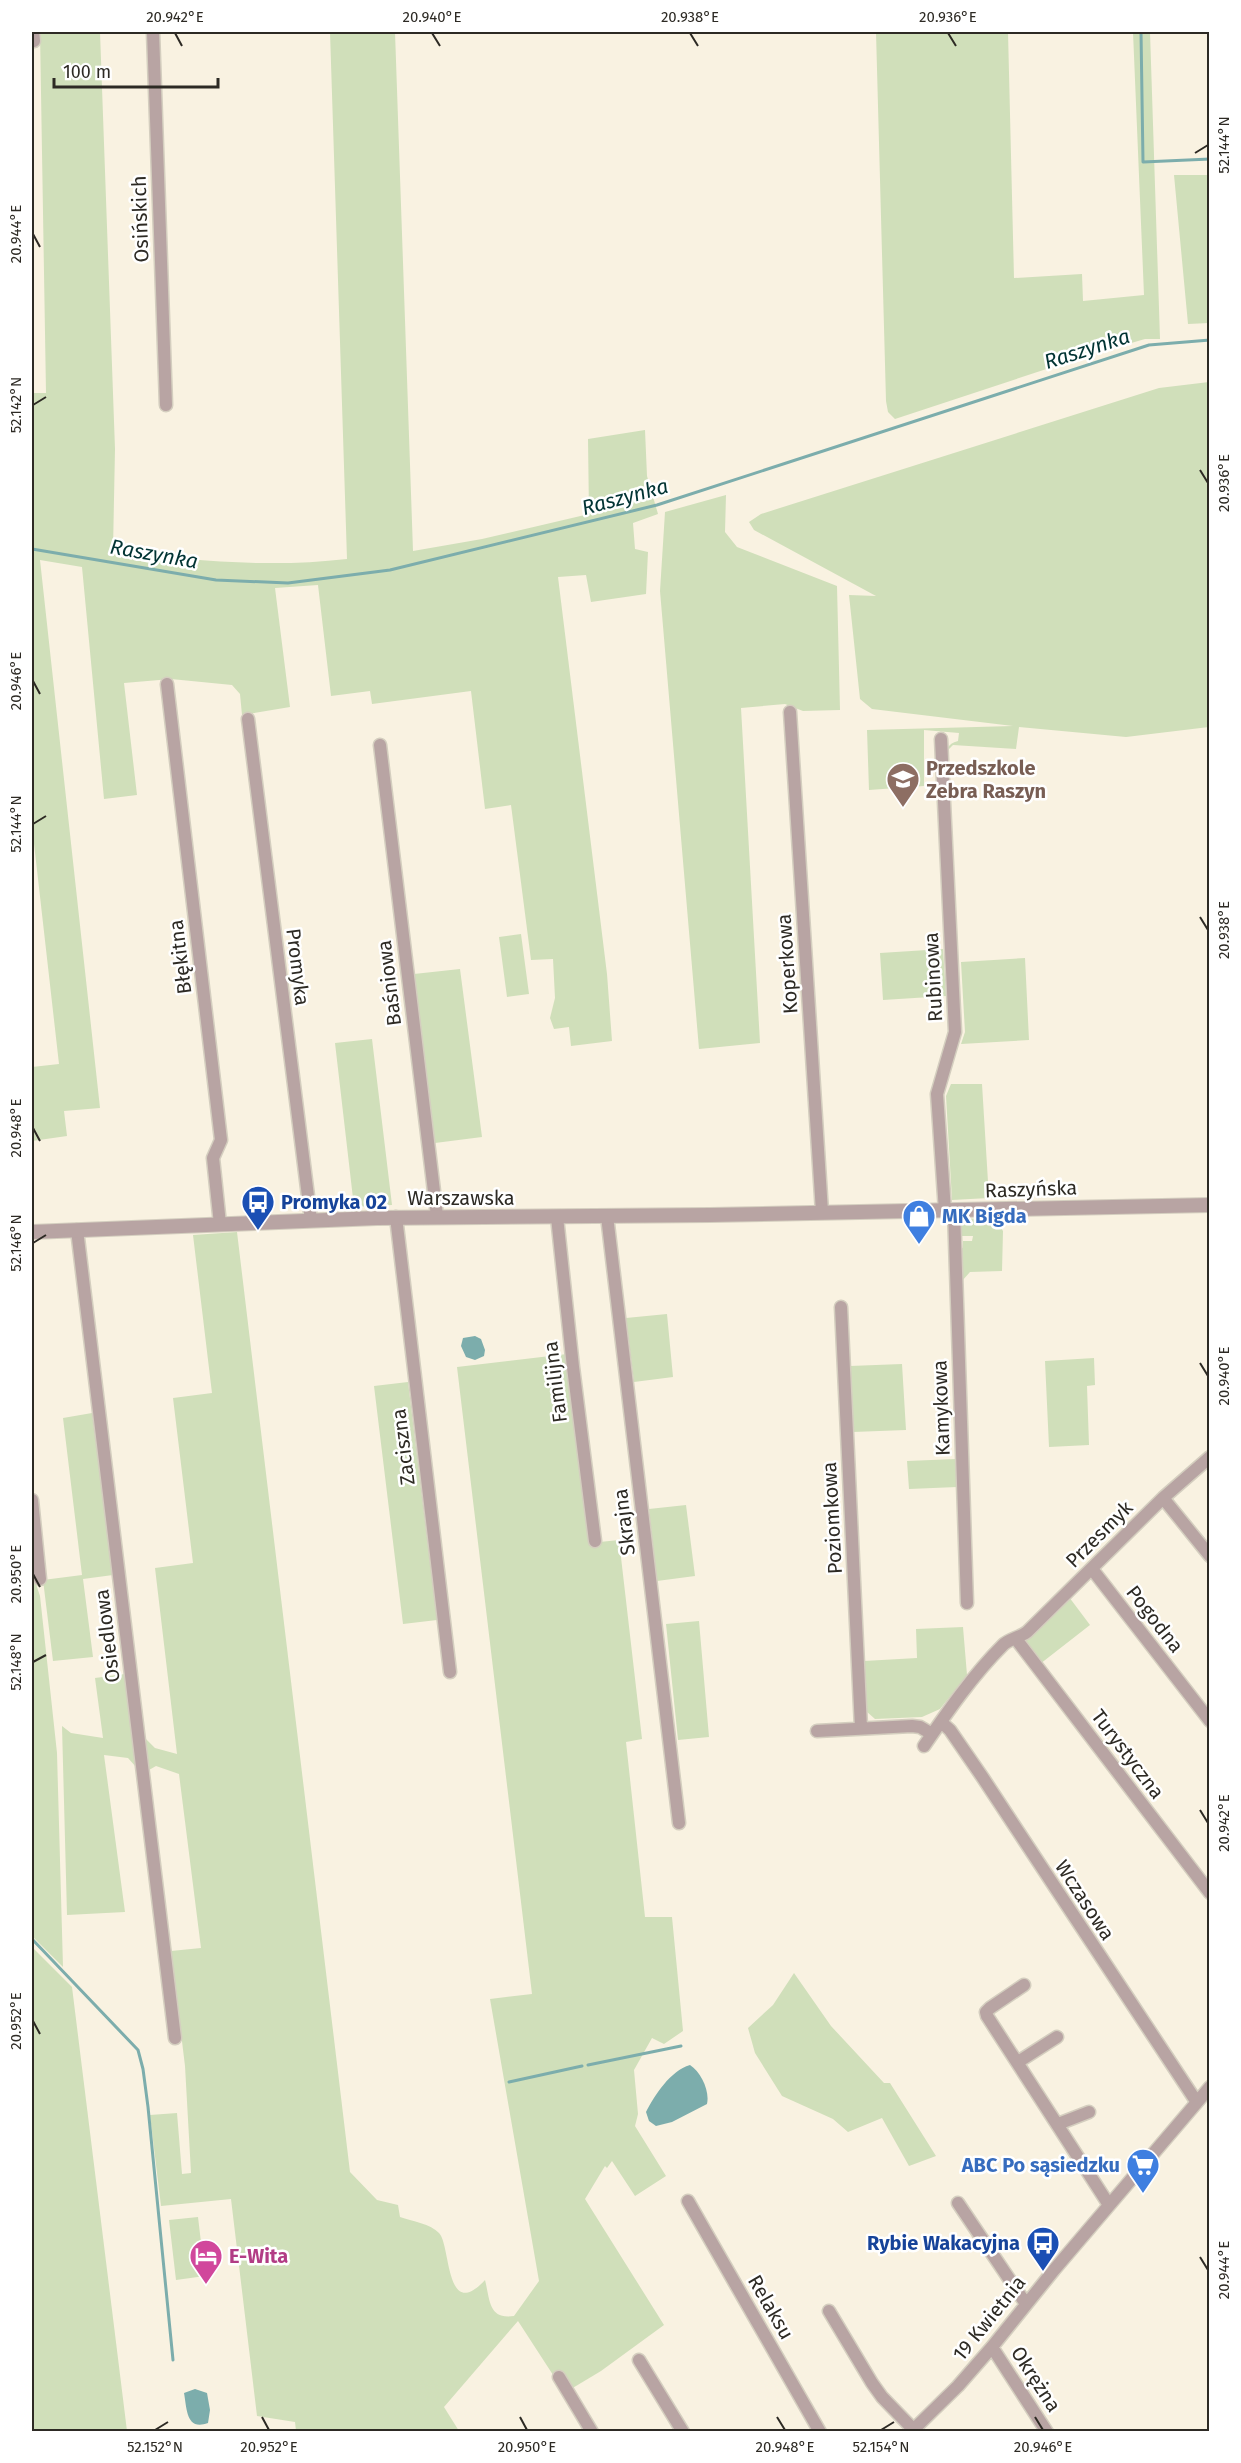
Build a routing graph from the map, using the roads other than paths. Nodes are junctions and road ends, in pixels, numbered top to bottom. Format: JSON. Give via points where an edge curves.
{"nodes":[{"id":1,"x":153,"y":32,"type":"edge"},
{"id":2,"x":165,"y":405,"type":"dead end"},
{"id":3,"x":167,"y":684,"type":"dead end"},
{"id":4,"x":789,"y":712,"type":"dead end"},
{"id":5,"x":248,"y":718,"type":"dead end"},
{"id":6,"x":941,"y":739,"type":"dead end"},
{"id":7,"x":380,"y":745,"type":"dead end"},
{"id":8,"x":1209,"y":1205,"type":"edge"},
{"id":9,"x":949,"y":1211,"type":"junction"},
{"id":10,"x":822,"y":1212,"type":"junction"},
{"id":11,"x":710,"y":1215,"type":"joint"},
{"id":12,"x":437,"y":1216,"type":"junction"},
{"id":13,"x":607,"y":1216,"type":"junction"},
{"id":14,"x":396,"y":1217,"type":"junction"},
{"id":15,"x":557,"y":1218,"type":"junction"},
{"id":16,"x":310,"y":1220,"type":"junction"},
{"id":17,"x":220,"y":1224,"type":"junction"},
{"id":18,"x":77,"y":1230,"type":"junction"},
{"id":19,"x":32,"y":1232,"type":"edge"},
{"id":20,"x":841,"y":1306,"type":"dead end"},
{"id":21,"x":1209,"y":1457,"type":"edge"},
{"id":22,"x":1163,"y":1498,"type":"junction"},
{"id":23,"x":32,"y":1500,"type":"edge"},
{"id":24,"x":595,"y":1541,"type":"dead end"},
{"id":25,"x":1209,"y":1556,"type":"edge"},
{"id":26,"x":1092,"y":1569,"type":"junction"},
{"id":27,"x":40,"y":1579,"type":"dead end"},
{"id":28,"x":967,"y":1603,"type":"dead end"},
{"id":29,"x":1016,"y":1639,"type":"junction"},
{"id":30,"x":450,"y":1672,"type":"dead end"},
{"id":31,"x":1209,"y":1721,"type":"edge"},
{"id":32,"x":941,"y":1722,"type":"junction"},
{"id":33,"x":861,"y":1728,"type":"junction"},
{"id":34,"x":817,"y":1731,"type":"dead end"},
{"id":35,"x":932,"y":1734,"type":"junction"},
{"id":36,"x":924,"y":1746,"type":"dead end"},
{"id":37,"x":679,"y":1823,"type":"dead end"},
{"id":38,"x":1209,"y":1893,"type":"edge"},
{"id":39,"x":1024,"y":1986,"type":"dead end"},
{"id":40,"x":1057,"y":2037,"type":"dead end"},
{"id":41,"x":175,"y":2038,"type":"dead end"},
{"id":42,"x":1018,"y":2062,"type":"junction"},
{"id":43,"x":1209,"y":2087,"type":"edge"},
{"id":44,"x":1196,"y":2101,"type":"junction"},
{"id":45,"x":1089,"y":2112,"type":"dead end"},
{"id":46,"x":1058,"y":2124,"type":"junction"},
{"id":47,"x":688,"y":2201,"type":"dead end"},
{"id":48,"x":958,"y":2203,"type":"dead end"},
{"id":49,"x":1109,"y":2205,"type":"junction"},
{"id":50,"x":1026,"y":2304,"type":"junction"},
{"id":51,"x":829,"y":2311,"type":"dead end"},
{"id":52,"x":992,"y":2348,"type":"junction"},
{"id":53,"x":639,"y":2360,"type":"dead end"},
{"id":54,"x":559,"y":2378,"type":"dead end"},
{"id":55,"x":912,"y":2430,"type":"edge"},
{"id":56,"x":592,"y":2432,"type":"edge"},
{"id":57,"x":683,"y":2432,"type":"edge"},
{"id":58,"x":820,"y":2432,"type":"edge"},
{"id":59,"x":1047,"y":2432,"type":"edge"}],
"edges":[{"from":1,"to":2,"type":"street","name":"Osińskich"},
{"from":3,"to":17,"type":"street","name":"Błękitna","via":[[221,1140],[213,1158]]},
{"from":4,"to":10,"type":"street","name":"Koperkowa"},
{"from":5,"to":16,"type":"street","name":"Promyka"},
{"from":6,"to":9,"type":"street","name":"Rubinowa","via":[[955,1032],[937,1094]]},
{"from":7,"to":12,"type":"street","name":"Baśniowa"},
{"from":8,"to":9,"type":"street","name":"Raszyńska"},
{"from":9,"to":10,"type":"street","name":"Raszyńska"},
{"from":9,"to":28,"type":"street","name":"Kamykowa"},
{"from":10,"to":11,"type":"street","name":"Raszyńska"},
{"from":11,"to":13,"type":"street","name":"Warszawska"},
{"from":12,"to":14,"type":"street","name":"Warszawska"},
{"from":12,"to":15,"type":"street","name":"Warszawska"},
{"from":13,"to":15,"type":"street","name":"Warszawska"},
{"from":13,"to":37,"type":"street","name":"Skrajna"},
{"from":14,"to":16,"type":"street","name":"Warszawska"},
{"from":14,"to":30,"type":"street","name":"Zaciszna"},
{"from":15,"to":24,"type":"street","name":"Familijna"},
{"from":16,"to":17,"type":"street","name":"Warszawska"},
{"from":17,"to":18,"type":"street","name":"Warszawska"},
{"from":18,"to":19,"type":"street","name":"Warszawska"},
{"from":18,"to":41,"type":"street","name":"Osiedlowa"},
{"from":20,"to":33,"type":"street","name":"Poziomkowa"},
{"from":21,"to":22,"type":"street","name":"Przesmyk"},
{"from":22,"to":25,"type":"street"},
{"from":22,"to":26,"type":"street","name":"Przesmyk"},
{"from":23,"to":27,"type":"street"},
{"from":26,"to":29,"type":"street","name":"Przesmyk"},
{"from":26,"to":31,"type":"street","name":"Pogodna"},
{"from":29,"to":32,"type":"street","name":"Przesmyk","via":[[1004,1644]]},
{"from":29,"to":38,"type":"street","name":"Turystyczna"},
{"from":32,"to":35,"type":"street","name":"Przesmyk"},
{"from":32,"to":44,"type":"street","name":"Wczasowa","via":[[984,1778]]},
{"from":33,"to":34,"type":"street"},
{"from":33,"to":35,"type":"street","via":[[912,1726]]},
{"from":35,"to":36,"type":"street","name":"Przesmyk"},
{"from":39,"to":42,"type":"street","via":[[986,2012]]},
{"from":40,"to":42,"type":"street"},
{"from":42,"to":46,"type":"street"},
{"from":43,"to":44,"type":"street","name":"19 Kwietnia"},
{"from":44,"to":49,"type":"street","name":"19 Kwietnia"},
{"from":45,"to":46,"type":"street"},
{"from":46,"to":49,"type":"street"},
{"from":47,"to":58,"type":"street","name":"Relaksu"},
{"from":48,"to":50,"type":"street"},
{"from":49,"to":50,"type":"street","name":"19 Kwietnia"},
{"from":50,"to":52,"type":"street","name":"19 Kwietnia"},
{"from":51,"to":55,"type":"street","via":[[872,2383]]},
{"from":52,"to":55,"type":"street","name":"19 Kwietnia"},
{"from":52,"to":59,"type":"street","name":"Okrężna"},
{"from":53,"to":57,"type":"street"},
{"from":54,"to":56,"type":"street"}]}
